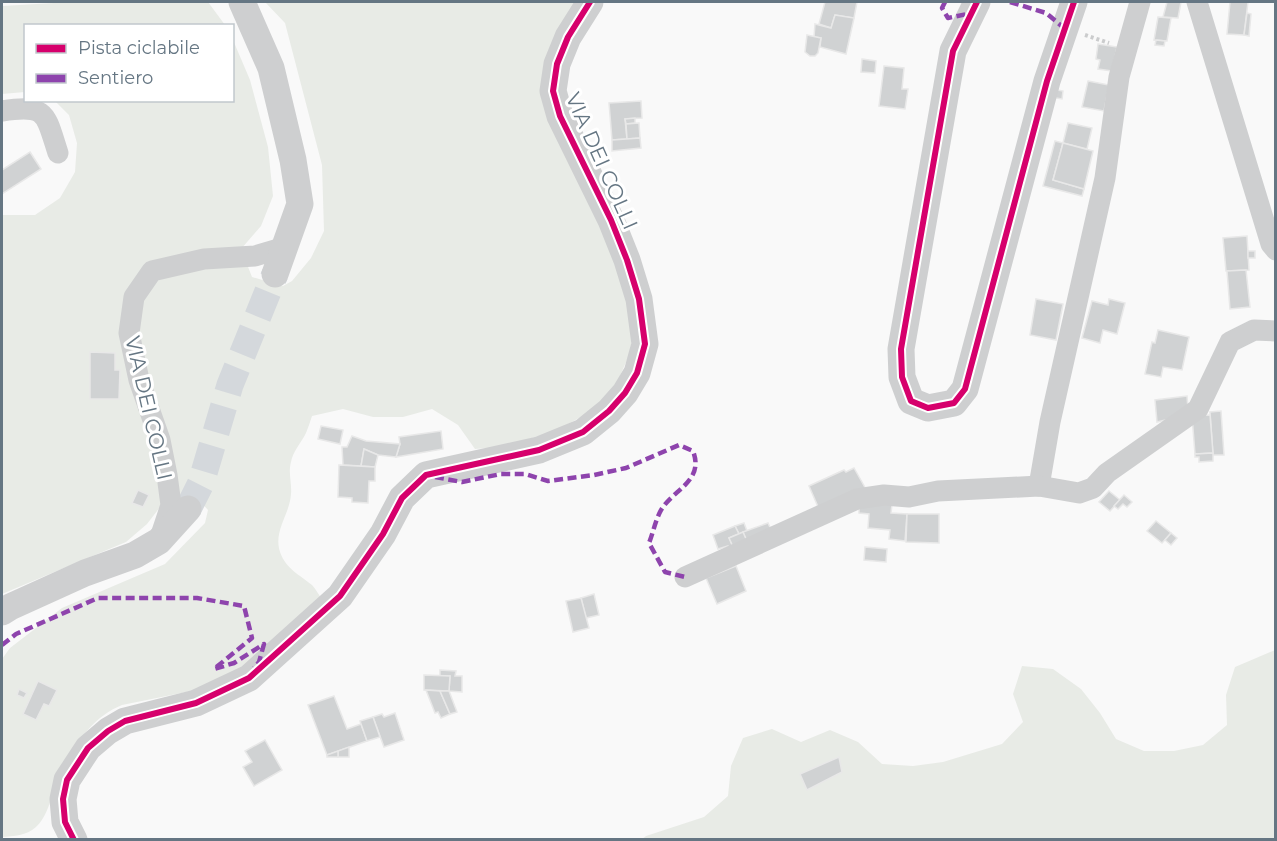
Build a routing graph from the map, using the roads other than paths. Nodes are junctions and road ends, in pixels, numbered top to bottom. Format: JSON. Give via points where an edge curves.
{"nodes":[{"id":1,"x":242,"y":2,"type":"edge"},
{"id":2,"x":590,"y":2,"type":"edge"},
{"id":3,"x":977,"y":2,"type":"edge"},
{"id":4,"x":1074,"y":2,"type":"edge"},
{"id":5,"x":1140,"y":2,"type":"edge"},
{"id":6,"x":1197,"y":2,"type":"edge"},
{"id":7,"x":2,"y":111,"type":"edge"},
{"id":8,"x":58,"y":153,"type":"dead end"},
{"id":9,"x":285,"y":247,"type":"junction"},
{"id":10,"x":1275,"y":250,"type":"edge"},
{"id":11,"x":275,"y":274,"type":"tunnel mouth"},
{"id":12,"x":1275,"y":331,"type":"edge"},
{"id":13,"x":1039,"y":486,"type":"junction"},
{"id":14,"x":188,"y":509,"type":"tunnel mouth"},
{"id":15,"x":159,"y":541,"type":"junction"},
{"id":16,"x":685,"y":577,"type":"dead end"},
{"id":17,"x":2,"y":612,"type":"edge"},
{"id":18,"x":74,"y":840,"type":"edge"}],
"edges":[{"from":1,"to":9,"type":"street","via":[[271,68],[293,160],[300,204]]},
{"from":2,"to":18,"type":"street","name":"VIA DEI COLLI","via":[[568,37],[557,64],[553,91],[560,116],[611,220],[639,299],[645,344],[637,373],[625,393],[583,432],[539,450],[426,476],[402,498],[383,534],[340,596],[249,678],[196,703],[125,721],[108,731],[88,748],[67,780],[63,799],[65,822]]},
{"from":3,"to":4,"type":"street","via":[[953,51],[901,349],[902,377],[911,401],[928,408],[954,403],[965,389],[1047,81]]},
{"from":5,"to":13,"type":"street","via":[[1119,77],[1105,178]]},
{"from":6,"to":10,"type":"street"},
{"from":7,"to":8,"type":"street","via":[[31,108],[43,114]]},
{"from":9,"to":11,"type":"street"},
{"from":9,"to":15,"type":"street","name":"VIA DEI COLLI","via":[[255,256],[204,260],[152,271],[134,297],[129,333],[139,380],[160,440],[171,505]]},
{"from":12,"to":13,"type":"street","via":[[1254,330],[1230,342],[1198,409],[1107,473],[1093,488],[1079,493]]},
{"from":13,"to":16,"type":"street","via":[[857,499]]},
{"from":14,"to":15,"type":"street"},
{"from":15,"to":17,"type":"street"}]}
